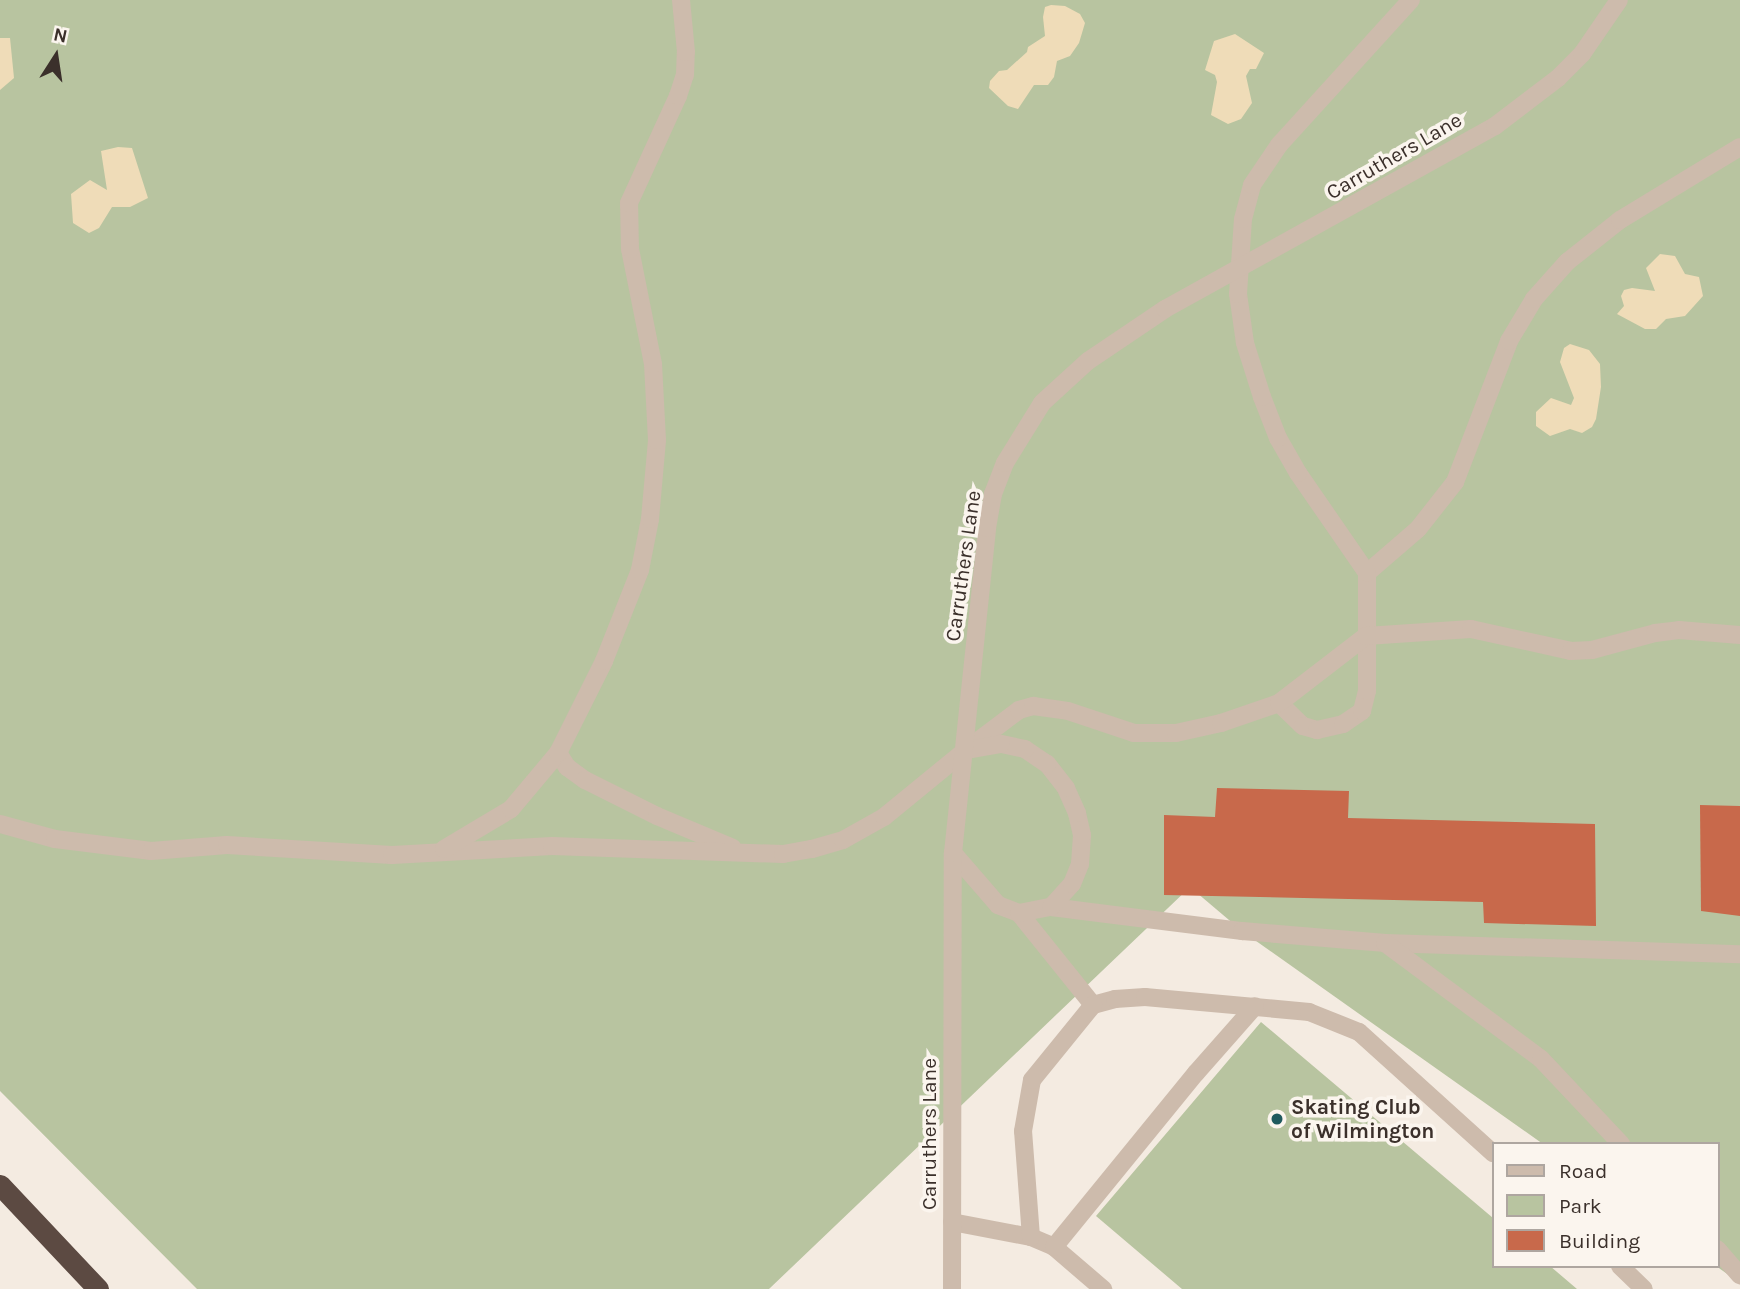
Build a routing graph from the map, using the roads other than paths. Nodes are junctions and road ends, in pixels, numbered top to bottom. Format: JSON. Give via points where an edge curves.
{"nodes":[{"id":1,"x":681,"y":0,"type":"edge"},
{"id":2,"x":1411,"y":0,"type":"edge"},
{"id":3,"x":1619,"y":0,"type":"edge"},
{"id":4,"x":1740,"y":147,"type":"edge"},
{"id":5,"x":1240,"y":268,"type":"junction"},
{"id":6,"x":1367,"y":573,"type":"junction"},
{"id":7,"x":1740,"y":635,"type":"edge"},
{"id":8,"x":1366,"y":636,"type":"junction"},
{"id":9,"x":1279,"y":703,"type":"junction"},
{"id":10,"x":966,"y":750,"type":"junction"},
{"id":11,"x":558,"y":752,"type":"junction"},
{"id":12,"x":0,"y":824,"type":"edge"},
{"id":13,"x":442,"y":850,"type":"junction"},
{"id":14,"x":747,"y":853,"type":"junction"},
{"id":15,"x":953,"y":853,"type":"junction"},
{"id":16,"x":1051,"y":907,"type":"junction"},
{"id":17,"x":1019,"y":913,"type":"junction"},
{"id":18,"x":1385,"y":943,"type":"junction"},
{"id":19,"x":1740,"y":954,"type":"edge"},
{"id":20,"x":1093,"y":1005,"type":"junction"},
{"id":21,"x":1255,"y":1006,"type":"junction"},
{"id":22,"x":1619,"y":1142,"type":"edge"},
{"id":23,"x":1492,"y":1152,"type":"edge"},
{"id":24,"x":0,"y":1185,"type":"edge"},
{"id":25,"x":952,"y":1222,"type":"junction"},
{"id":26,"x":1031,"y":1237,"type":"junction"},
{"id":27,"x":1054,"y":1247,"type":"junction"},
{"id":28,"x":1719,"y":1251,"type":"edge"},
{"id":29,"x":1622,"y":1268,"type":"edge"},
{"id":30,"x":1740,"y":1275,"type":"edge"},
{"id":31,"x":98,"y":1289,"type":"edge"},
{"id":32,"x":952,"y":1289,"type":"edge"},
{"id":33,"x":1103,"y":1289,"type":"edge"},
{"id":34,"x":1644,"y":1289,"type":"edge"}],
"edges":[{"from":1,"to":11,"type":"street","via":[[685,75],[629,203],[630,248],[656,396],[650,519],[626,611]]},
{"from":2,"to":5,"type":"street","via":[[1279,145],[1252,185],[1243,219]]},
{"from":3,"to":5,"type":"street","name":"Carruthers Lane","via":[[1582,54],[1534,98],[1495,125]]},
{"from":4,"to":6,"type":"street","via":[[1620,220],[1567,262],[1534,299],[1509,341],[1455,482],[1412,536]]},
{"from":5,"to":6,"type":"street","via":[[1238,294],[1245,343],[1278,438]]},
{"from":5,"to":10,"type":"street","name":"Carruthers Lane","via":[[1128,332],[1088,361],[1042,403],[1021,432],[1004,463],[991,506]]},
{"from":6,"to":8,"type":"street"},
{"from":7,"to":8,"type":"street","via":[[1679,630],[1571,651],[1471,629]]},
{"from":8,"to":9,"type":"street"},
{"from":8,"to":9,"type":"street","via":[[1366,701],[1353,719],[1317,730],[1303,726]]},
{"from":9,"to":10,"type":"street","via":[[1221,723],[1157,734],[1134,733],[1068,711],[1033,706],[1019,710]]},
{"from":10,"to":14,"type":"street","via":[[884,817],[842,840],[812,849]]},
{"from":10,"to":15,"type":"street","name":"Carruthers Lane"},
{"from":10,"to":16,"type":"street","via":[[1001,744],[1025,749],[1047,764],[1066,788],[1082,835],[1080,864],[1072,884]]},
{"from":11,"to":13,"type":"street","via":[[511,809]]},
{"from":11,"to":14,"type":"street","via":[[567,768],[585,780]]},
{"from":12,"to":13,"type":"street","via":[[55,839],[150,850],[227,845],[392,855]]},
{"from":13,"to":14,"type":"street","via":[[552,846]]},
{"from":15,"to":17,"type":"street","via":[[998,905]]},
{"from":15,"to":25,"type":"street","name":"Carruthers Lane"},
{"from":16,"to":17,"type":"street"},
{"from":16,"to":18,"type":"street"},
{"from":17,"to":20,"type":"street"},
{"from":18,"to":19,"type":"street"},
{"from":18,"to":22,"type":"street","via":[[1541,1059]]},
{"from":20,"to":21,"type":"street","via":[[1145,998]]},
{"from":20,"to":26,"type":"street","via":[[1032,1080],[1023,1131]]},
{"from":21,"to":23,"type":"street","via":[[1309,1012],[1359,1032]]},
{"from":21,"to":27,"type":"street"},
{"from":24,"to":31,"type":"highway"},
{"from":25,"to":26,"type":"street"},
{"from":25,"to":32,"type":"street","name":"Carruthers Lane"},
{"from":26,"to":27,"type":"street"},
{"from":27,"to":33,"type":"street"},
{"from":28,"to":30,"type":"street"},
{"from":29,"to":34,"type":"street"}]}
